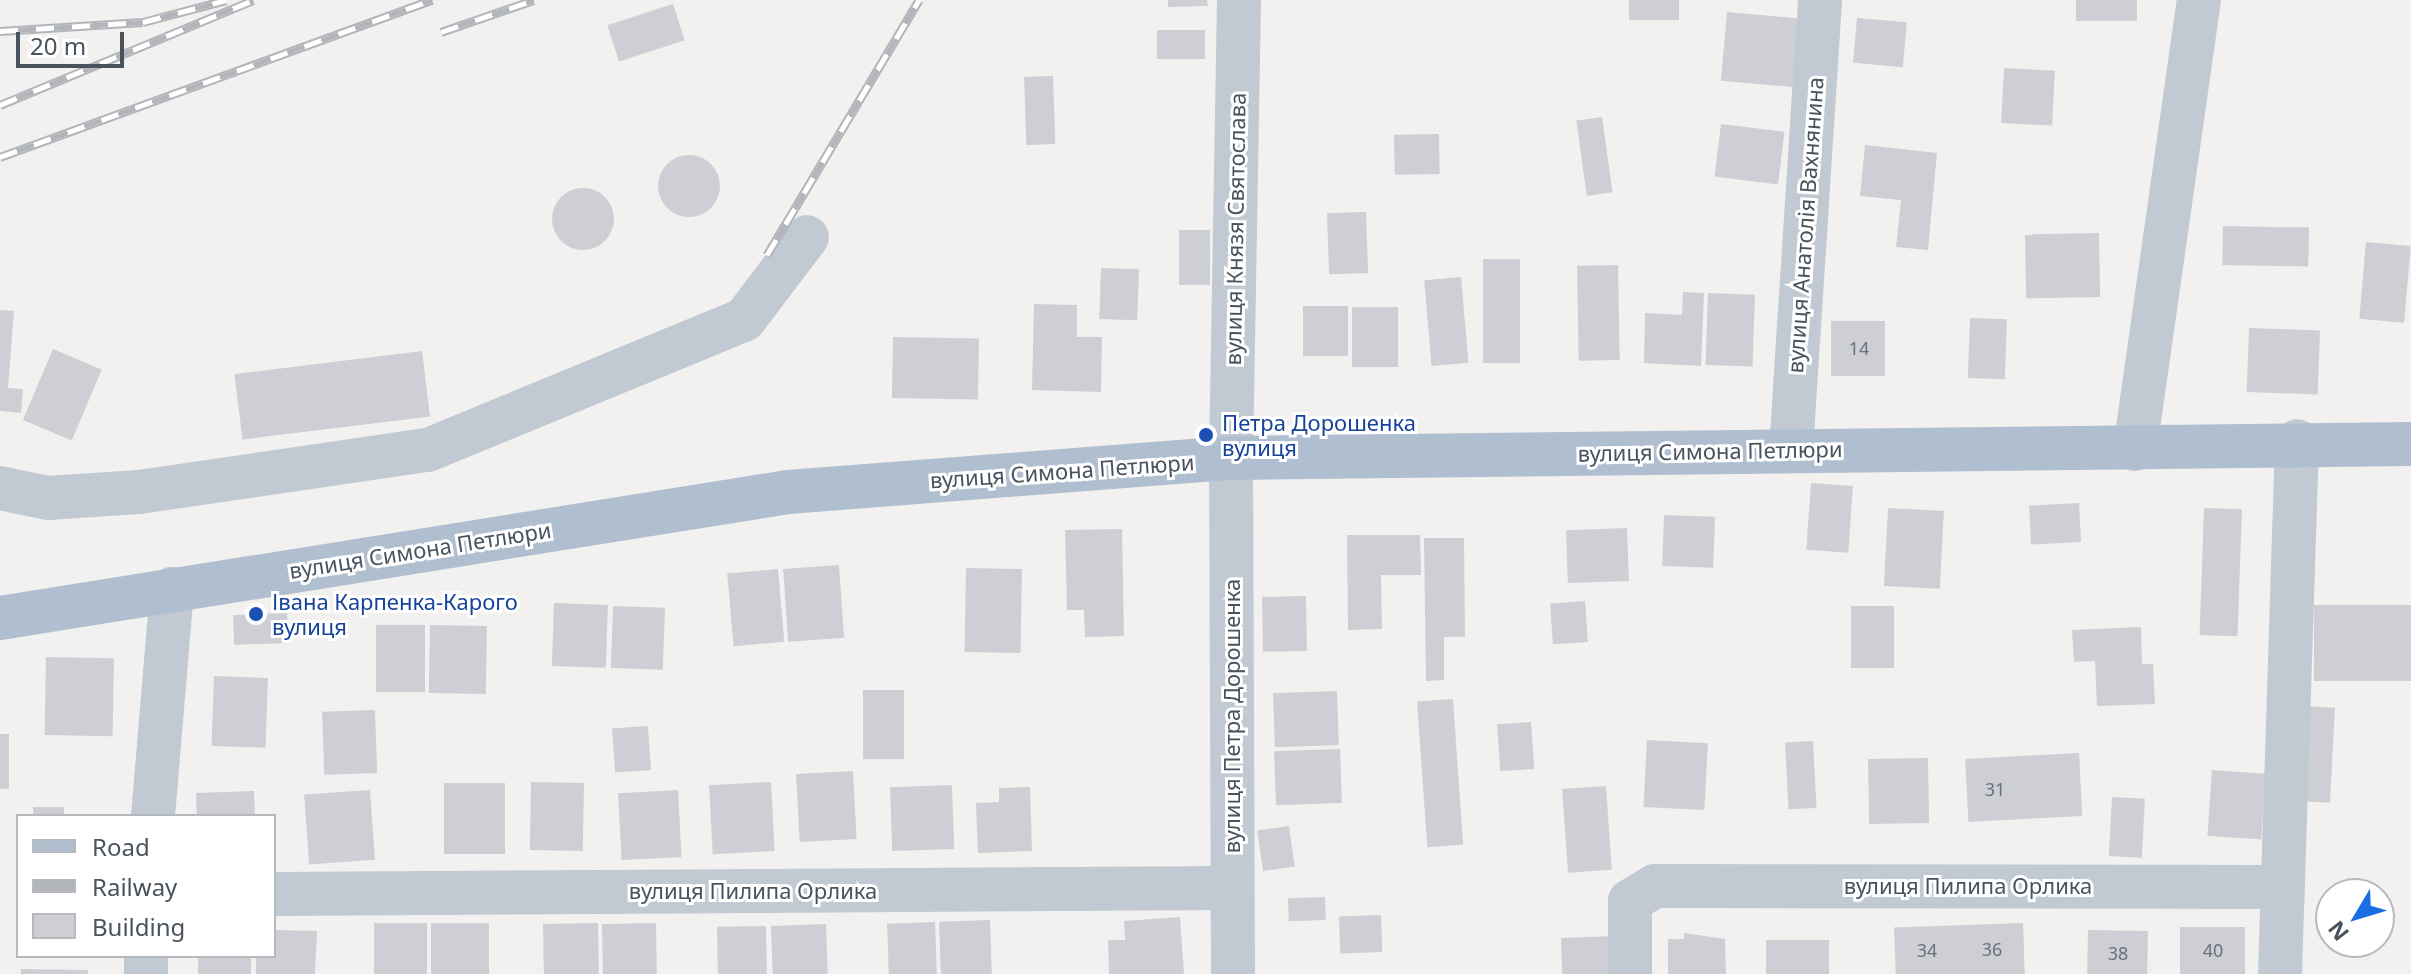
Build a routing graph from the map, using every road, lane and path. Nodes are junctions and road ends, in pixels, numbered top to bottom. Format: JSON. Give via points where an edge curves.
{"nodes":[{"id":1,"x":1239,"y":0,"type":"edge"},
{"id":2,"x":1820,"y":0,"type":"edge"},
{"id":3,"x":2199,"y":0,"type":"edge"},
{"id":4,"x":807,"y":237,"type":"dead end"},
{"id":5,"x":2297,"y":441,"type":"junction"},
{"id":6,"x":2411,"y":444,"type":"edge"},
{"id":7,"x":2135,"y":449,"type":"junction"},
{"id":8,"x":1791,"y":450,"type":"junction"},
{"id":9,"x":1231,"y":458,"type":"junction"},
{"id":10,"x":0,"y":488,"type":"edge"},
{"id":11,"x":172,"y":589,"type":"junction"},
{"id":12,"x":0,"y":618,"type":"edge"},
{"id":13,"x":153,"y":814,"type":"edge"},
{"id":14,"x":2282,"y":887,"type":"junction"},
{"id":15,"x":1232,"y":888,"type":"junction"},
{"id":16,"x":276,"y":894,"type":"edge"},
{"id":17,"x":1233,"y":974,"type":"edge"},
{"id":18,"x":1630,"y":974,"type":"edge"},
{"id":19,"x":2280,"y":974,"type":"edge"}],
"edges":[{"from":1,"to":9,"type":"street","name":"вулиця Князя Святослава"},
{"from":2,"to":8,"type":"street","name":"вулиця Анатолія Вахнянина"},
{"from":3,"to":7,"type":"street"},
{"from":4,"to":10,"type":"street","via":[[744,320],[428,450],[139,492],[48,498]]},
{"from":5,"to":6,"type":"main road","name":"вулиця Симона Петлюри"},
{"from":5,"to":7,"type":"main road","name":"вулиця Симона Петлюри"},
{"from":5,"to":14,"type":"street"},
{"from":7,"to":8,"type":"main road","name":"вулиця Симона Петлюри"},
{"from":8,"to":9,"type":"main road","name":"вулиця Симона Петлюри"},
{"from":9,"to":11,"type":"main road","name":"вулиця Симона Петлюри","via":[[788,492]]},
{"from":9,"to":15,"type":"street","name":"вулиця Петра Дорошенка"},
{"from":11,"to":12,"type":"main road","name":"вулиця Симона Петлюри"},
{"from":11,"to":13,"type":"street"},
{"from":14,"to":18,"type":"street","name":"вулиця Пилипа Орлика","via":[[1655,886],[1630,901]]},
{"from":14,"to":19,"type":"street"},
{"from":15,"to":16,"type":"street","name":"вулиця Пилипа Орлика"},
{"from":15,"to":17,"type":"street","name":"вулиця Петра Дорошенка"}]}
